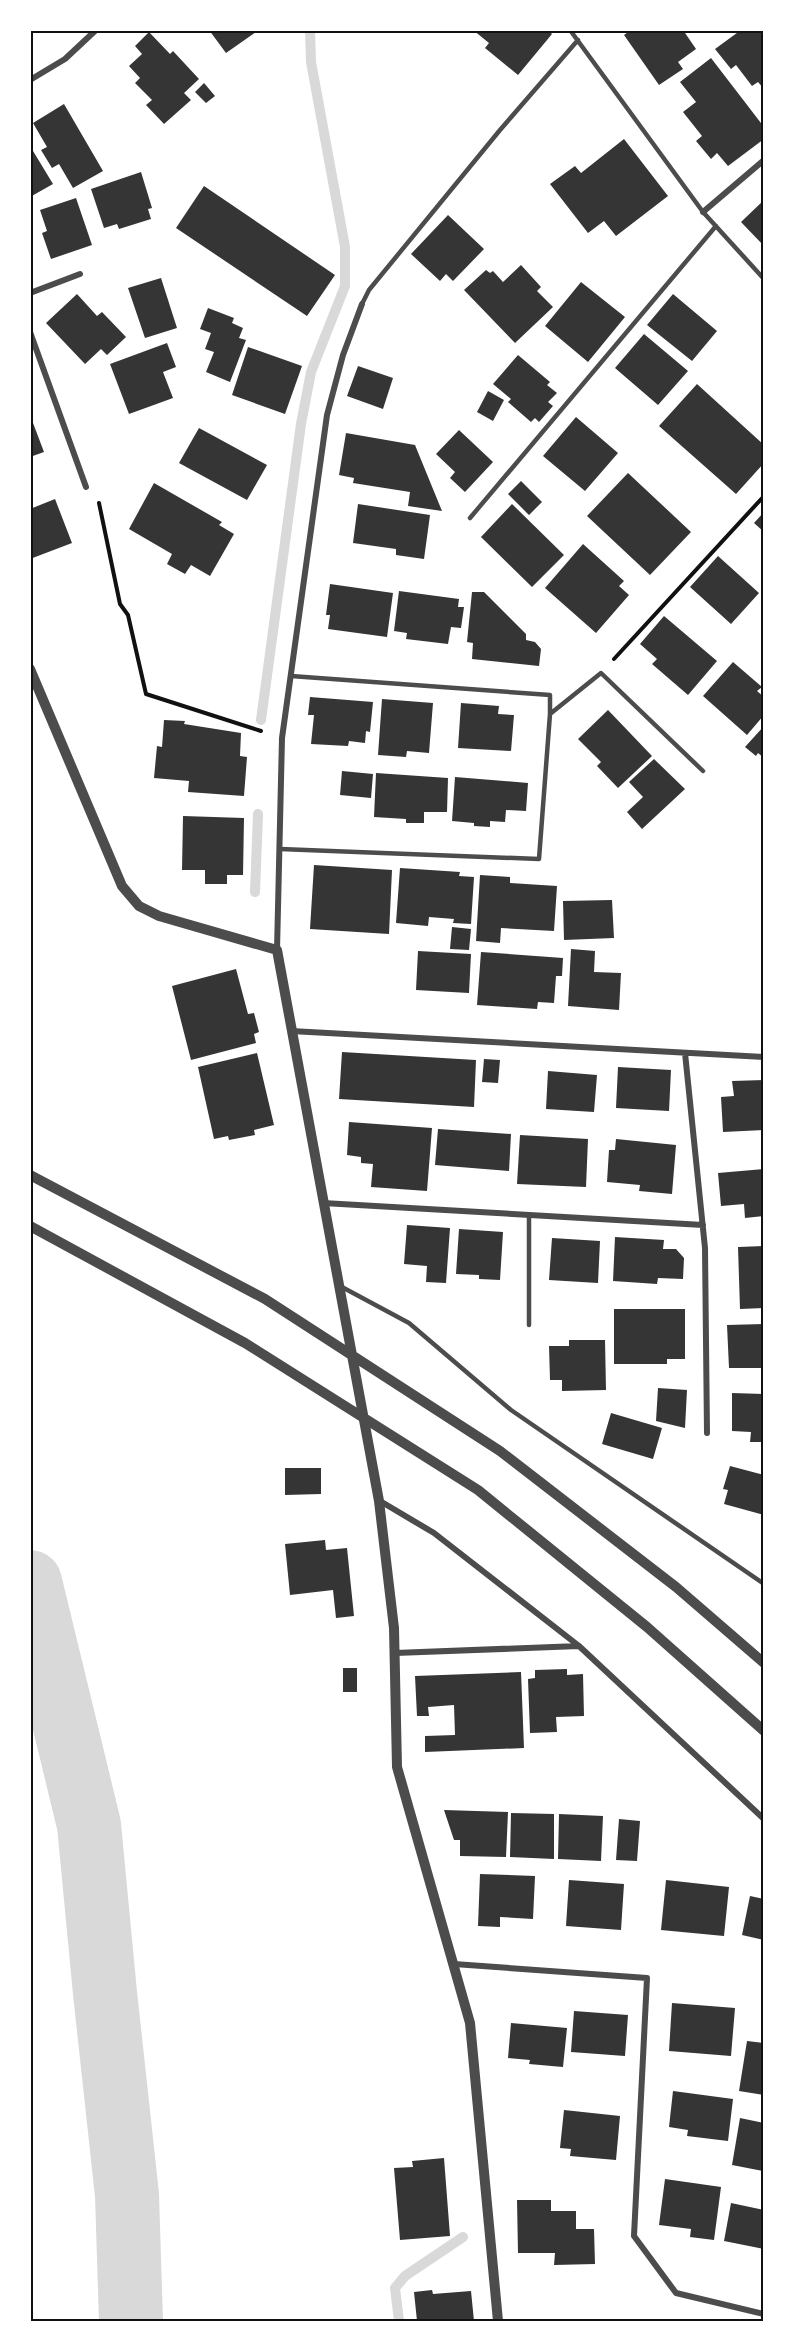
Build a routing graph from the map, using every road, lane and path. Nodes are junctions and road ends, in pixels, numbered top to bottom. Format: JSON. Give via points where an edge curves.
{"nodes":[{"id":1,"x":96,"y":30,"type":"edge"},
{"id":2,"x":570,"y":30,"type":"edge"},
{"id":3,"x":578,"y":40,"type":"junction"},
{"id":4,"x":30,"y":80,"type":"edge"},
{"id":5,"x":764,"y":160,"type":"edge"},
{"id":6,"x":704,"y":212,"type":"junction"},
{"id":7,"x":716,"y":226,"type":"junction"},
{"id":8,"x":80,"y":274,"type":"dead end"},
{"id":9,"x":764,"y":279,"type":"edge"},
{"id":10,"x":30,"y":293,"type":"edge"},
{"id":11,"x":362,"y":304,"type":"joint"},
{"id":12,"x":30,"y":332,"type":"edge"},
{"id":13,"x":86,"y":487,"type":"joint"},
{"id":14,"x":764,"y":496,"type":"edge"},
{"id":15,"x":471,"y":518,"type":"dead end"},
{"id":16,"x":30,"y":669,"type":"edge"},
{"id":17,"x":601,"y":673,"type":"junction"},
{"id":18,"x":291,"y":676,"type":"junction"},
{"id":19,"x":550,"y":714,"type":"junction"},
{"id":20,"x":282,"y":738,"type":"junction"},
{"id":21,"x":703,"y":771,"type":"dead end"},
{"id":22,"x":280,"y":849,"type":"junction"},
{"id":23,"x":277,"y":950,"type":"junction"},
{"id":24,"x":291,"y":1031,"type":"junction"},
{"id":25,"x":685,"y":1053,"type":"junction"},
{"id":26,"x":764,"y":1057,"type":"edge"},
{"id":27,"x":30,"y":1175,"type":"edge"},
{"id":28,"x":322,"y":1203,"type":"junction"},
{"id":29,"x":529,"y":1215,"type":"junction"},
{"id":30,"x":703,"y":1225,"type":"junction"},
{"id":31,"x":30,"y":1226,"type":"edge"},
{"id":32,"x":338,"y":1285,"type":"junction"},
{"id":33,"x":530,"y":1325,"type":"dead end"},
{"id":34,"x":707,"y":1433,"type":"dead end"},
{"id":35,"x":379,"y":1501,"type":"junction"},
{"id":36,"x":764,"y":1584,"type":"edge"},
{"id":37,"x":579,"y":1646,"type":"junction"},
{"id":38,"x":395,"y":1653,"type":"junction"},
{"id":39,"x":764,"y":1663,"type":"edge"},
{"id":40,"x":764,"y":1731,"type":"edge"},
{"id":41,"x":764,"y":1819,"type":"edge"},
{"id":42,"x":454,"y":1964,"type":"junction"},
{"id":43,"x":764,"y":2314,"type":"edge"},
{"id":44,"x":498,"y":2321,"type":"edge"}],
"edges":[{"from":1,"to":4,"type":"street","via":[[65,58]]},
{"from":2,"to":3,"type":"lane"},
{"from":3,"to":6,"type":"lane"},
{"from":3,"to":11,"type":"lane","via":[[369,290]]},
{"from":5,"to":6,"type":"street"},
{"from":6,"to":7,"type":"lane"},
{"from":7,"to":9,"type":"lane"},
{"from":7,"to":15,"type":"lane"},
{"from":8,"to":10,"type":"street"},
{"from":11,"to":18,"type":"street","via":[[327,415]]},
{"from":12,"to":13,"type":"street"},
{"from":13,"to":20,"type":"path","via":[[98,498],[120,604],[128,615],[146,694]]},
{"from":14,"to":17,"type":"path"},
{"from":16,"to":23,"type":"street","via":[[122,886],[138,906],[159,916]]},
{"from":17,"to":19,"type":"lane"},
{"from":17,"to":21,"type":"lane"},
{"from":18,"to":19,"type":"lane","via":[[550,695]]},
{"from":18,"to":20,"type":"street"},
{"from":19,"to":22,"type":"lane","via":[[539,860]]},
{"from":20,"to":22,"type":"street"},
{"from":22,"to":23,"type":"street"},
{"from":23,"to":24,"type":"street"},
{"from":24,"to":25,"type":"street"},
{"from":24,"to":28,"type":"street"},
{"from":25,"to":26,"type":"street"},
{"from":25,"to":30,"type":"street"},
{"from":27,"to":39,"type":"street","via":[[265,1299],[500,1451],[676,1587]]},
{"from":28,"to":29,"type":"street"},
{"from":28,"to":32,"type":"street"},
{"from":29,"to":30,"type":"street"},
{"from":29,"to":33,"type":"lane"},
{"from":30,"to":34,"type":"street"},
{"from":31,"to":40,"type":"street","via":[[245,1344],[478,1490],[647,1627]]},
{"from":32,"to":35,"type":"street"},
{"from":32,"to":36,"type":"lane","via":[[410,1323],[512,1410]]},
{"from":35,"to":37,"type":"street","via":[[434,1533]]},
{"from":35,"to":38,"type":"street"},
{"from":37,"to":38,"type":"street"},
{"from":37,"to":41,"type":"street"},
{"from":38,"to":42,"type":"street","via":[[398,1767]]},
{"from":42,"to":43,"type":"street","via":[[647,1978],[634,2236],[676,2293]]},
{"from":42,"to":44,"type":"street","via":[[471,2023]]}]}
